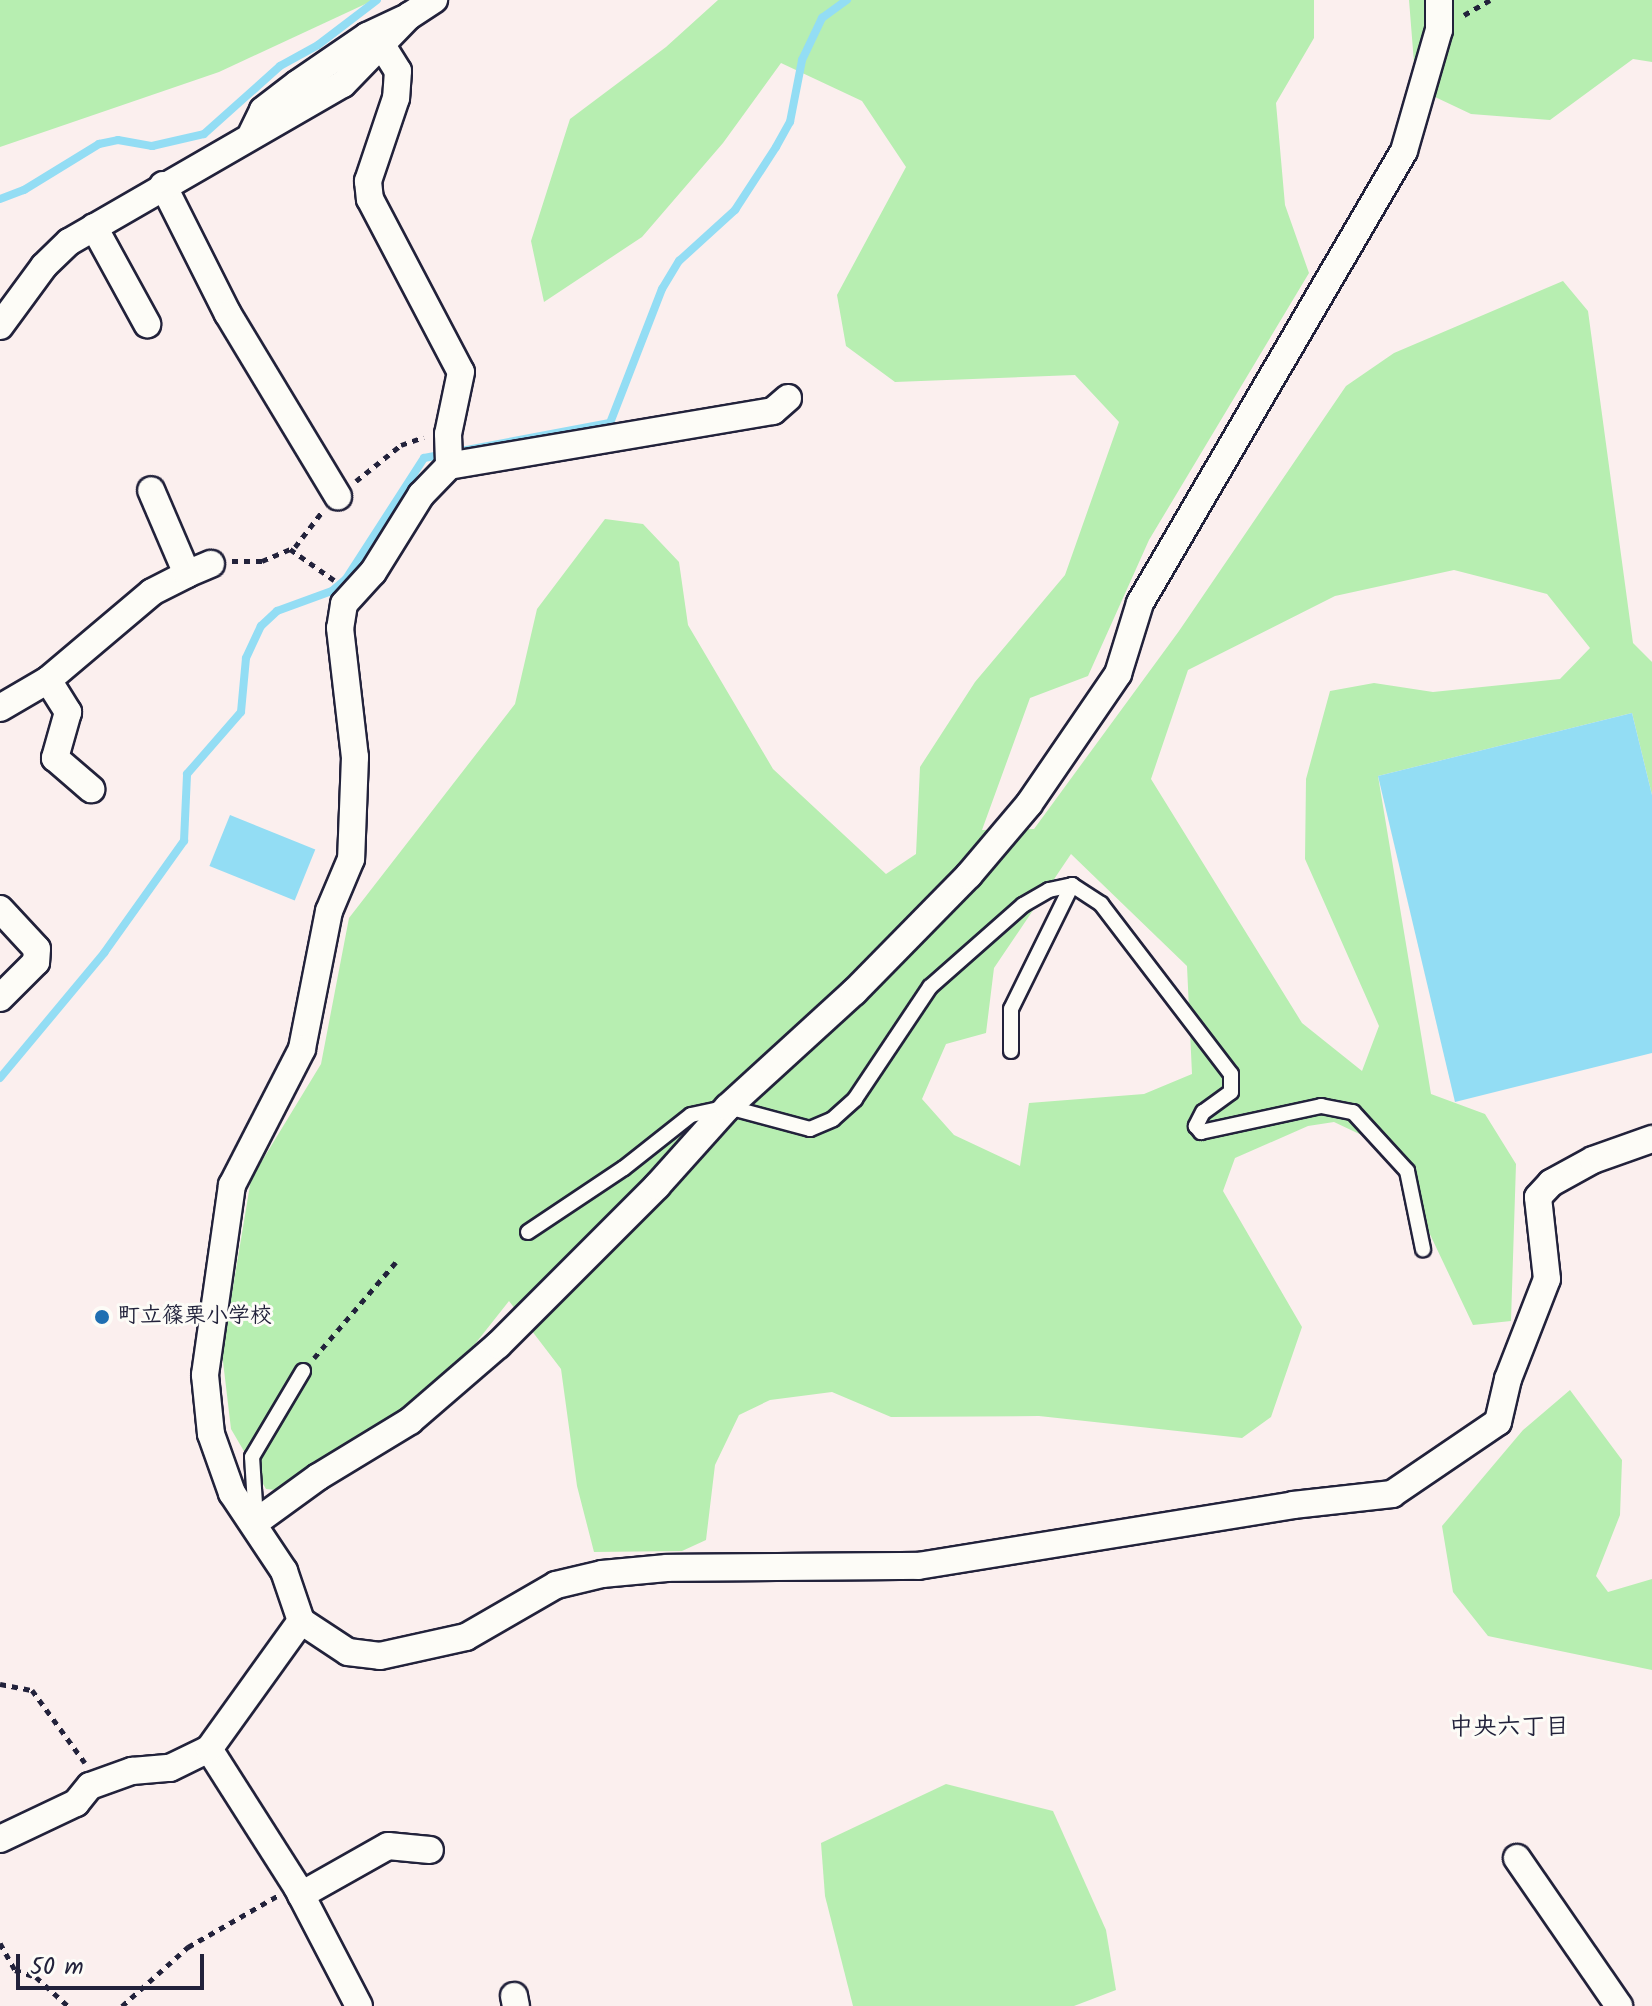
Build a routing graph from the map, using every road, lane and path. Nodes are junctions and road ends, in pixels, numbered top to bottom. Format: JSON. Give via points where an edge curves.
{"nodes":[{"id":1,"x":434,"y":0,"type":"edge"},
{"id":2,"x":1439,"y":0,"type":"edge"},
{"id":3,"x":409,"y":16,"type":"junction"},
{"id":4,"x":383,"y":47,"type":"junction"},
{"id":5,"x":252,"y":133,"type":"junction"},
{"id":6,"x":163,"y":185,"type":"junction"},
{"id":7,"x":94,"y":227,"type":"junction"},
{"id":8,"x":147,"y":324,"type":"dead end"},
{"id":9,"x":0,"y":326,"type":"edge"},
{"id":10,"x":788,"y":398,"type":"dead end"},
{"id":11,"x":449,"y":466,"type":"junction"},
{"id":12,"x":151,"y":490,"type":"dead end"},
{"id":13,"x":338,"y":496,"type":"dead end"},
{"id":14,"x":290,"y":549,"type":"dead end"},
{"id":15,"x":331,"y":576,"type":"dead end"},
{"id":16,"x":48,"y":680,"type":"junction"},
{"id":17,"x":0,"y":708,"type":"edge"},
{"id":18,"x":91,"y":789,"type":"dead end"},
{"id":19,"x":1072,"y":885,"type":"junction"},
{"id":20,"x":0,"y":909,"type":"edge"},
{"id":21,"x":0,"y":998,"type":"edge"},
{"id":22,"x":1011,"y":1051,"type":"dead end"},
{"id":23,"x":728,"y":1107,"type":"junction"},
{"id":24,"x":1652,"y":1139,"type":"edge"},
{"id":25,"x":528,"y":1232,"type":"dead end"},
{"id":26,"x":1423,"y":1249,"type":"dead end"},
{"id":27,"x":396,"y":1262,"type":"dead end"},
{"id":28,"x":303,"y":1371,"type":"joint"},
{"id":29,"x":256,"y":1522,"type":"junction"},
{"id":30,"x":301,"y":1621,"type":"junction"},
{"id":31,"x":0,"y":1684,"type":"edge"},
{"id":32,"x":209,"y":1749,"type":"junction"},
{"id":33,"x":98,"y":1783,"type":"junction"},
{"id":34,"x":0,"y":1839,"type":"edge"},
{"id":35,"x":430,"y":1850,"type":"dead end"},
{"id":36,"x":1517,"y":1858,"type":"dead end"},
{"id":37,"x":299,"y":1891,"type":"junction"},
{"id":38,"x":0,"y":1943,"type":"edge"},
{"id":39,"x":68,"y":2006,"type":"edge"},
{"id":40,"x":122,"y":2006,"type":"edge"},
{"id":41,"x":359,"y":2006,"type":"edge"},
{"id":42,"x":1619,"y":2006,"type":"edge"}],
"edges":[{"from":1,"to":3,"type":"street"},
{"from":2,"to":23,"type":"street","via":[[1439,30],[1404,151],[1140,603],[1118,674],[1029,804],[969,875],[854,992]]},
{"from":3,"to":4,"type":"street"},
{"from":3,"to":5,"type":"street","via":[[367,36],[297,84],[263,110]]},
{"from":4,"to":5,"type":"street","via":[[343,84]]},
{"from":4,"to":11,"type":"street","via":[[398,71],[396,98],[368,181],[370,199],[461,372],[448,434]]},
{"from":5,"to":6,"type":"street"},
{"from":6,"to":7,"type":"street"},
{"from":6,"to":13,"type":"street","via":[[228,314]]},
{"from":7,"to":8,"type":"street"},
{"from":7,"to":9,"type":"street","via":[[44,266]]},
{"from":10,"to":11,"type":"street","via":[[773,411]]},
{"from":11,"to":29,"type":"street","via":[[421,495],[373,572],[344,604],[340,628],[355,757],[351,859],[329,911],[302,1049],[232,1185],[205,1375],[211,1434],[232,1493]]},
{"from":12,"to":16,"type":"street","via":[[199,569],[152,592]]},
{"from":14,"to":15,"type":"path"},
{"from":16,"to":17,"type":"street"},
{"from":16,"to":18,"type":"street","via":[[68,712],[55,758]]},
{"from":19,"to":22,"type":"lane","via":[[1011,1009]]},
{"from":19,"to":23,"type":"lane","via":[[1049,890],[1023,905],[930,987],[855,1099],[833,1119],[810,1129]]},
{"from":19,"to":26,"type":"lane","via":[[1101,904],[1231,1074],[1231,1092],[1203,1112],[1196,1126],[1201,1132],[1321,1106],[1353,1112],[1407,1171]]},
{"from":20,"to":21,"type":"street","via":[[37,949],[36,962]]},
{"from":23,"to":25,"type":"lane","via":[[691,1115]]},
{"from":23,"to":29,"type":"street","via":[[498,1345],[410,1421]]},
{"from":24,"to":30,"type":"street","via":[[1593,1160],[1551,1183],[1538,1197],[1547,1279],[1508,1379],[1498,1422],[1392,1494],[918,1566],[667,1568],[602,1574],[556,1585],[466,1637],[380,1656],[348,1652]]},
{"from":27,"to":28,"type":"path"},
{"from":28,"to":29,"type":"lane","via":[[252,1457]]},
{"from":29,"to":30,"type":"street","via":[[284,1571]]},
{"from":30,"to":32,"type":"street"},
{"from":31,"to":33,"type":"path","via":[[32,1690]]},
{"from":32,"to":33,"type":"street","via":[[170,1768],[132,1771]]},
{"from":32,"to":37,"type":"street"},
{"from":33,"to":34,"type":"street","via":[[76,1803]]},
{"from":35,"to":37,"type":"street","via":[[388,1846]]},
{"from":36,"to":42,"type":"street"},
{"from":37,"to":40,"type":"path","via":[[188,1947]]},
{"from":37,"to":41,"type":"street"},
{"from":38,"to":39,"type":"path","via":[[15,1970],[36,1977]]}]}
